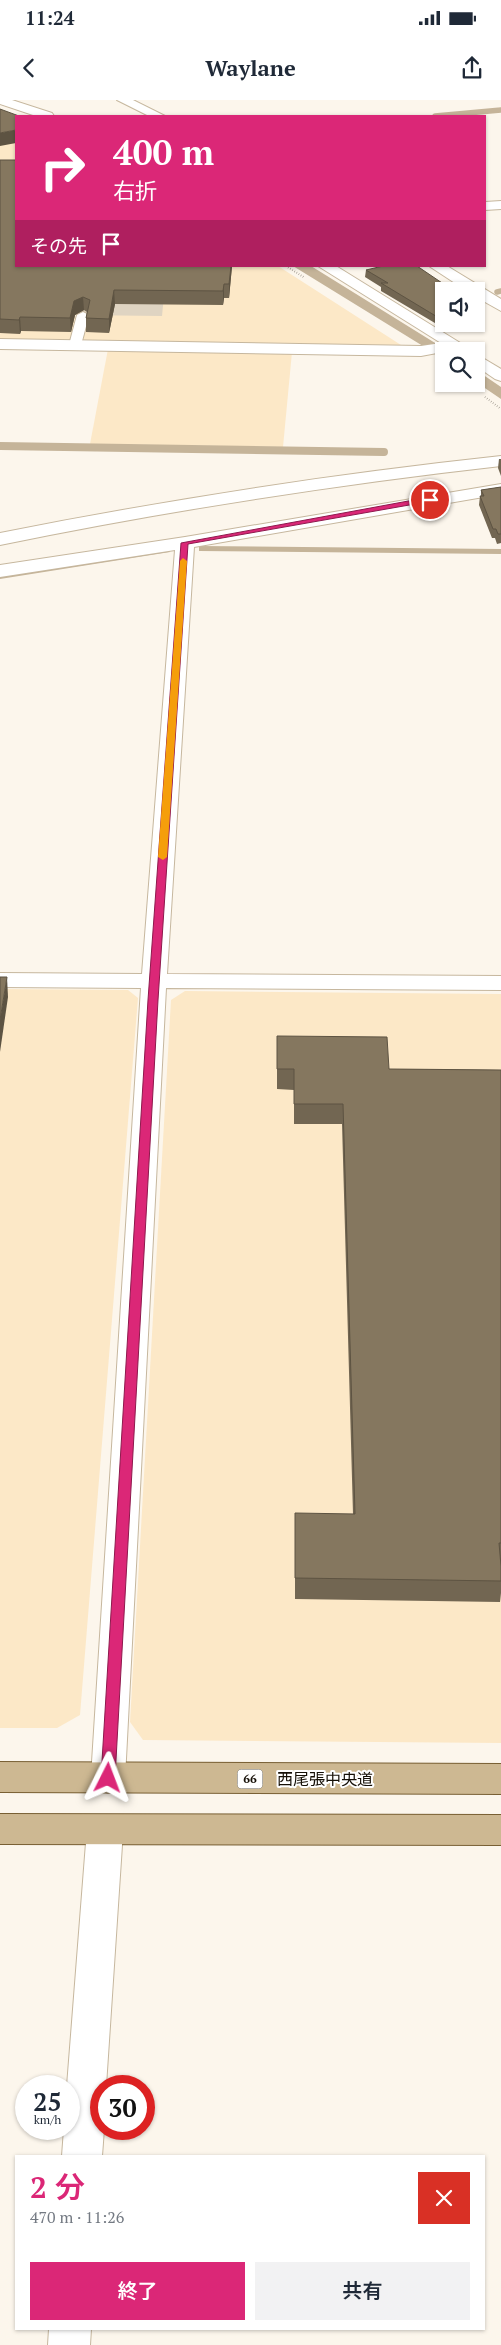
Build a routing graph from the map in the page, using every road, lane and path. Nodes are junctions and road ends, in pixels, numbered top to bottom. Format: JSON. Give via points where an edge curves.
{"nodes":[{"id":1,"x":0,"y":100,"type":"edge"},
{"id":2,"x":123,"y":100,"type":"edge"},
{"id":3,"x":45,"y":115,"type":"edge"},
{"id":4,"x":157,"y":115,"type":"edge"},
{"id":5,"x":501,"y":205,"type":"edge"},
{"id":6,"x":486,"y":206,"type":"edge"},
{"id":7,"x":327,"y":267,"type":"edge"},
{"id":8,"x":438,"y":267,"type":"edge"},
{"id":9,"x":494,"y":296,"type":"edge"},
{"id":10,"x":501,"y":306,"type":"edge"},
{"id":11,"x":83,"y":315,"type":"edge"},
{"id":12,"x":447,"y":342,"type":"edge"},
{"id":13,"x":0,"y":344,"type":"edge"},
{"id":14,"x":75,"y":345,"type":"junction"},
{"id":15,"x":435,"y":349,"type":"edge"},
{"id":16,"x":485,"y":365,"type":"edge"},
{"id":17,"x":501,"y":376,"type":"edge"},
{"id":18,"x":501,"y":461,"type":"edge"},
{"id":19,"x":501,"y":489,"type":"edge"},
{"id":20,"x":0,"y":539,"type":"edge"},
{"id":21,"x":185,"y":543,"type":"junction"},
{"id":22,"x":0,"y":571,"type":"edge"},
{"id":23,"x":0,"y":980,"type":"edge"},
{"id":24,"x":154,"y":980,"type":"junction"},
{"id":25,"x":501,"y":983,"type":"edge"},
{"id":26,"x":0,"y":1777,"type":"edge"},
{"id":27,"x":108,"y":1778,"type":"junction"},
{"id":28,"x":501,"y":1779,"type":"edge"},
{"id":29,"x":0,"y":1829,"type":"edge"},
{"id":30,"x":105,"y":1830,"type":"junction"},
{"id":31,"x":501,"y":1830,"type":"edge"},
{"id":32,"x":82,"y":2155,"type":"edge"},
{"id":33,"x":70,"y":2330,"type":"edge"},
{"id":34,"x":69,"y":2345,"type":"edge"}],
"edges":[{"from":1,"to":3,"type":"street"},
{"from":2,"to":4,"type":"street"},
{"from":5,"to":6,"type":"street"},
{"from":7,"to":12,"type":"street"},
{"from":8,"to":9,"type":"street"},
{"from":9,"to":10,"type":"street"},
{"from":11,"to":14,"type":"lane"},
{"from":13,"to":14,"type":"street"},
{"from":14,"to":15,"type":"street"},
{"from":16,"to":17,"type":"street"},
{"from":18,"to":20,"type":"street","via":[[208,501]]},
{"from":19,"to":21,"type":"street"},
{"from":21,"to":22,"type":"street"},
{"from":21,"to":24,"type":"street"},
{"from":23,"to":24,"type":"street"},
{"from":24,"to":25,"type":"street"},
{"from":24,"to":27,"type":"street"},
{"from":26,"to":27,"type":"main road","name":"西尾張中央道","number":"66"},
{"from":27,"to":28,"type":"main road","name":"西尾張中央道","number":"66"},
{"from":29,"to":30,"type":"main road"},
{"from":30,"to":31,"type":"main road"},
{"from":30,"to":32,"type":"street"},
{"from":33,"to":34,"type":"street"}]}
